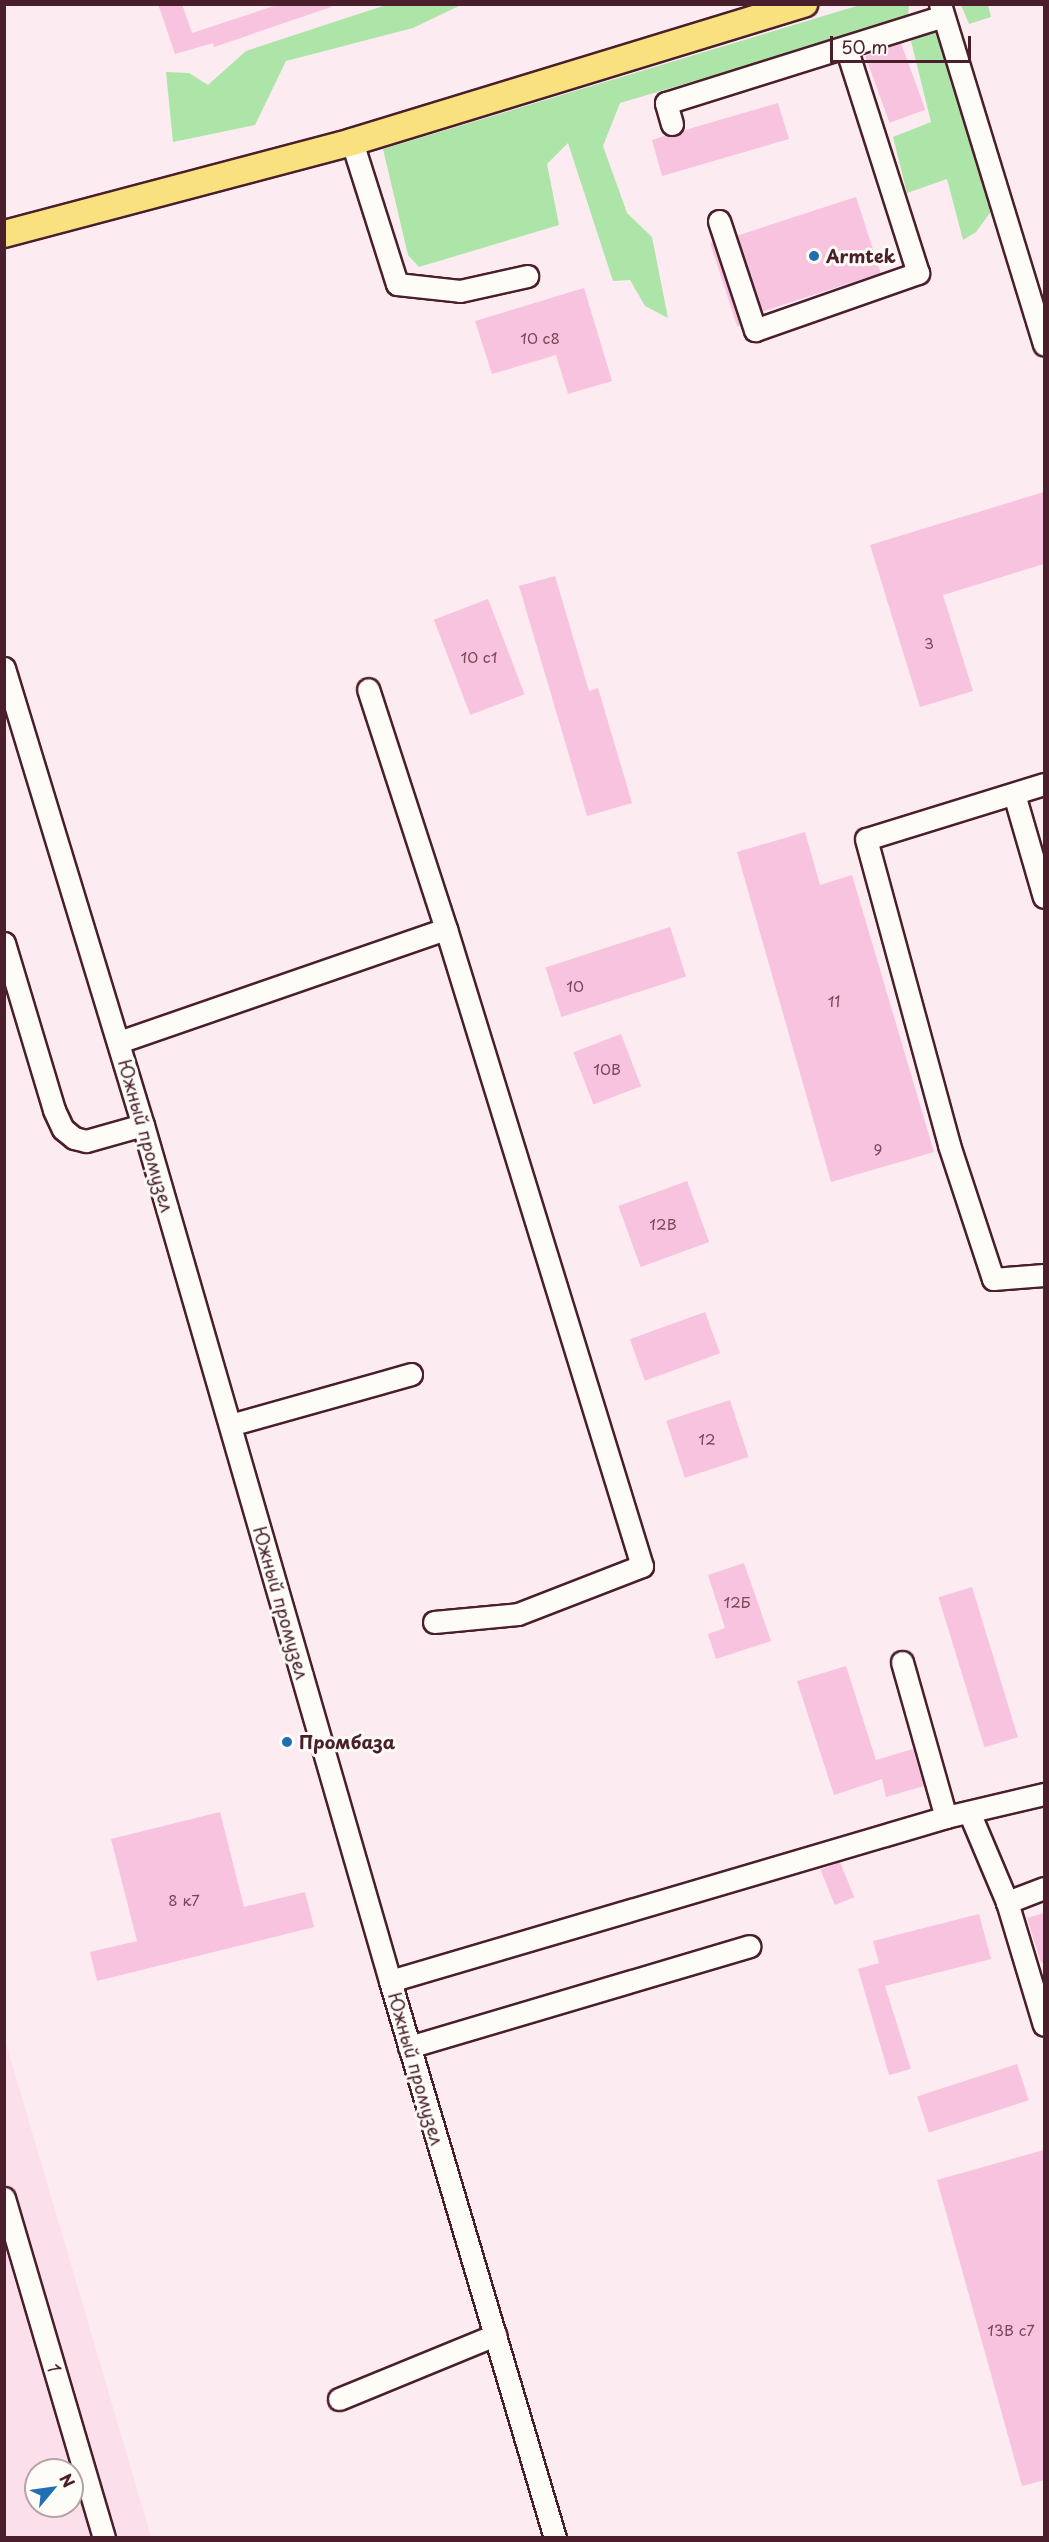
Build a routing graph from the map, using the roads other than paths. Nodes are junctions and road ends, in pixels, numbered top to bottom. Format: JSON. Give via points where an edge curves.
{"nodes":[{"id":1,"x":804,"y":4,"type":"edge"},
{"id":2,"x":941,"y":10,"type":"edge"},
{"id":3,"x":846,"y":48,"type":"junction"},
{"id":4,"x":672,"y":124,"type":"dead end"},
{"id":5,"x":352,"y":142,"type":"junction"},
{"id":6,"x":719,"y":221,"type":"dead end"},
{"id":7,"x":4,"y":234,"type":"edge"},
{"id":8,"x":526,"y":276,"type":"dead end"},
{"id":9,"x":1044,"y":344,"type":"edge"},
{"id":10,"x":4,"y":668,"type":"edge"},
{"id":11,"x":368,"y":689,"type":"dead end"},
{"id":12,"x":1044,"y":783,"type":"edge"},
{"id":13,"x":1014,"y":794,"type":"junction"},
{"id":14,"x":1044,"y":897,"type":"edge"},
{"id":15,"x":446,"y":929,"type":"junction"},
{"id":16,"x":4,"y":943,"type":"edge"},
{"id":17,"x":119,"y":1042,"type":"junction"},
{"id":18,"x":143,"y":1125,"type":"junction"},
{"id":19,"x":1044,"y":1275,"type":"edge"},
{"id":20,"x":411,"y":1374,"type":"dead end"},
{"id":21,"x":230,"y":1425,"type":"junction"},
{"id":22,"x":434,"y":1623,"type":"dead end"},
{"id":23,"x":902,"y":1662,"type":"dead end"},
{"id":24,"x":1044,"y":1794,"type":"edge"},
{"id":25,"x":969,"y":1812,"type":"junction"},
{"id":26,"x":946,"y":1817,"type":"junction"},
{"id":27,"x":1044,"y":1888,"type":"edge"},
{"id":28,"x":1007,"y":1902,"type":"junction"},
{"id":29,"x":749,"y":1946,"type":"dead end"},
{"id":30,"x":390,"y":1981,"type":"junction"},
{"id":31,"x":1044,"y":2025,"type":"edge"},
{"id":32,"x":410,"y":2047,"type":"junction"},
{"id":33,"x":4,"y":2198,"type":"edge"},
{"id":34,"x":495,"y":2335,"type":"junction"},
{"id":35,"x":339,"y":2399,"type":"dead end"},
{"id":36,"x":104,"y":2538,"type":"edge"},
{"id":37,"x":555,"y":2538,"type":"edge"}],
"edges":[{"from":1,"to":5,"type":"main road"},
{"from":2,"to":3,"type":"street"},
{"from":2,"to":9,"type":"street"},
{"from":3,"to":4,"type":"street","via":[[666,103]]},
{"from":3,"to":6,"type":"street","via":[[918,273],[756,330]]},
{"from":5,"to":7,"type":"main road"},
{"from":5,"to":8,"type":"street","via":[[397,284],[460,291]]},
{"from":10,"to":17,"type":"street","name":"Южный промузел"},
{"from":11,"to":15,"type":"street"},
{"from":12,"to":13,"type":"street"},
{"from":13,"to":14,"type":"street"},
{"from":13,"to":19,"type":"street","via":[[866,839],[949,1145],[993,1279]]},
{"from":15,"to":17,"type":"street"},
{"from":15,"to":22,"type":"street","via":[[642,1566],[518,1614]]},
{"from":16,"to":18,"type":"street","via":[[63,1129],[86,1141]]},
{"from":17,"to":18,"type":"street","name":"Южный промузел"},
{"from":18,"to":21,"type":"street","name":"Южный промузел"},
{"from":20,"to":21,"type":"street"},
{"from":21,"to":30,"type":"street","name":"Южный промузел"},
{"from":23,"to":26,"type":"street"},
{"from":24,"to":25,"type":"street"},
{"from":25,"to":26,"type":"street"},
{"from":25,"to":28,"type":"street"},
{"from":26,"to":30,"type":"street"},
{"from":27,"to":28,"type":"street"},
{"from":28,"to":31,"type":"street"},
{"from":29,"to":32,"type":"street"},
{"from":30,"to":32,"type":"street","name":"Южный промузел"},
{"from":32,"to":34,"type":"street","name":"Южный промузел"},
{"from":33,"to":36,"type":"street","name":"1","number":"1"},
{"from":34,"to":35,"type":"street"},
{"from":34,"to":37,"type":"street","name":"Южный промузел"}]}
